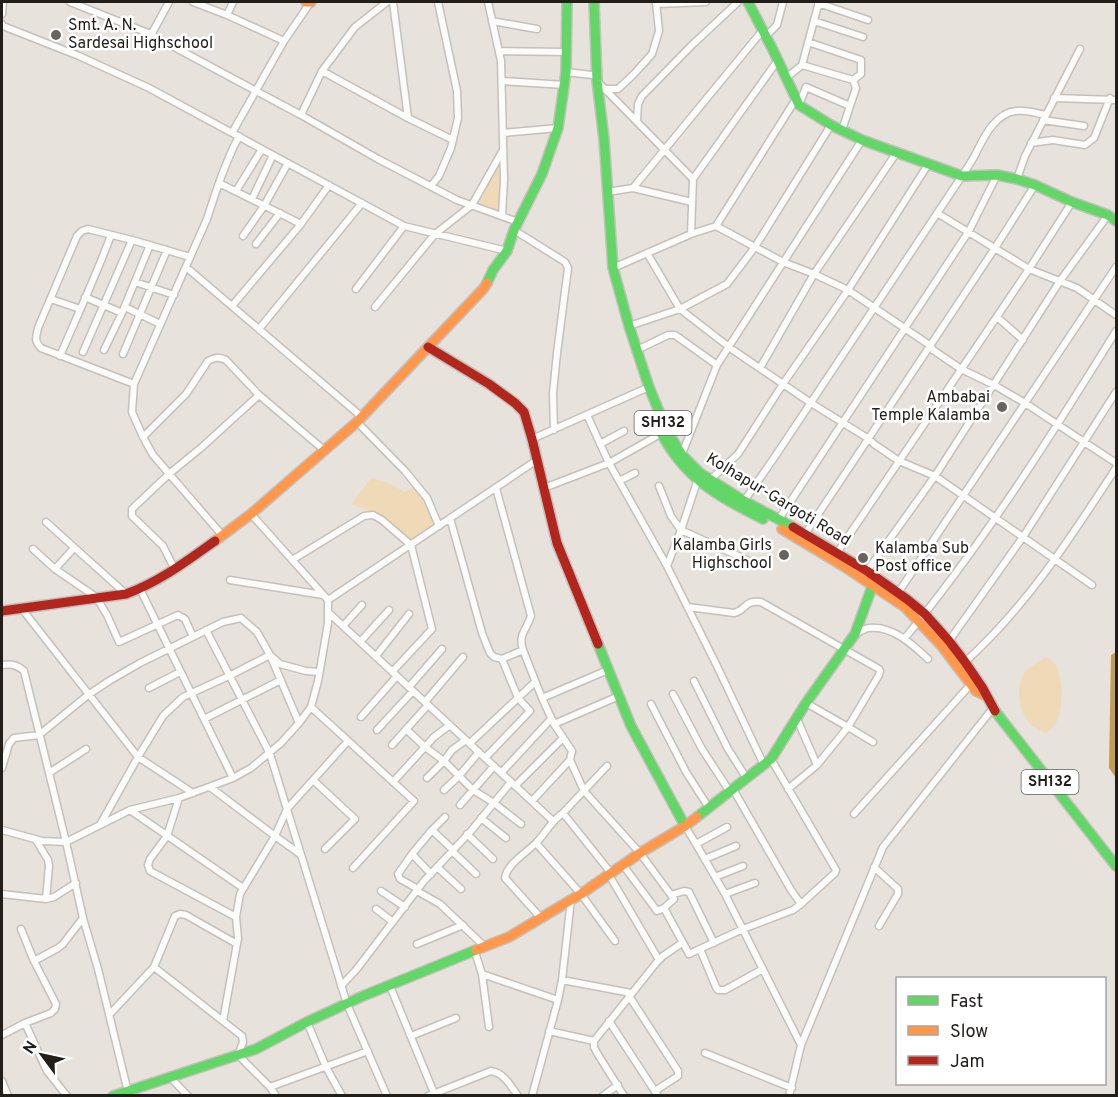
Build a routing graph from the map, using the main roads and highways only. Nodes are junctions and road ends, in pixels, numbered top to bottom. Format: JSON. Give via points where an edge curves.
{"nodes":[{"id":1,"x":567,"y":2,"type":"edge"},
{"id":2,"x":587,"y":2,"type":"edge"},
{"id":3,"x":594,"y":2,"type":"edge"},
{"id":4,"x":748,"y":2,"type":"edge"},
{"id":5,"x":595,"y":76,"type":"junction"},
{"id":6,"x":1112,"y":218,"type":"edge"},
{"id":7,"x":428,"y":347,"type":"junction"},
{"id":8,"x":646,"y":388,"type":"junction"},
{"id":9,"x":664,"y":433,"type":"junction"},
{"id":10,"x":699,"y":476,"type":"junction"},
{"id":11,"x":873,"y":584,"type":"junction"},
{"id":12,"x":2,"y":611,"type":"edge"},
{"id":13,"x":922,"y":617,"type":"junction"},
{"id":14,"x":974,"y":681,"type":"junction"},
{"id":15,"x":685,"y":826,"type":"junction"},
{"id":16,"x":1116,"y":866,"type":"edge"},
{"id":17,"x":113,"y":1095,"type":"edge"}],
"edges":[{"from":1,"to":7,"type":"main road","via":[[565,85],[558,128],[542,174],[507,251],[484,288]]},
{"from":2,"to":5,"type":"main road"},
{"from":3,"to":5,"type":"main road","number":"SH132"},
{"from":4,"to":6,"type":"main road","via":[[798,102],[831,125],[962,176],[1017,179]]},
{"from":5,"to":8,"type":"main road","number":"SH132","via":[[604,139],[613,268]]},
{"from":5,"to":8,"type":"main road","via":[[608,276]]},
{"from":7,"to":12,"type":"main road","via":[[360,419],[251,514],[175,570],[126,594]]},
{"from":7,"to":15,"type":"main road","via":[[489,384],[524,412],[557,543],[631,726]]},
{"from":8,"to":9,"type":"main road"},
{"from":9,"to":10,"type":"main road","name":"Kolhapur-Gargoti Road","number":"SH132"},
{"from":9,"to":10,"type":"main road","via":[[675,459]]},
{"from":10,"to":11,"type":"main road","via":[[743,509]]},
{"from":10,"to":13,"type":"main road","name":"Kolhapur-Gargoti Road","number":"SH132","via":[[837,553],[898,593]]},
{"from":11,"to":13,"type":"main road"},
{"from":11,"to":15,"type":"main road","via":[[855,634],[767,762]]},
{"from":13,"to":14,"type":"main road"},
{"from":13,"to":14,"type":"main road","name":"Kolhapur-Gargoti Road","number":"SH132","via":[[949,641]]},
{"from":14,"to":16,"type":"main road","number":"SH132","via":[[976,691],[986,696]]},
{"from":15,"to":17,"type":"main road","via":[[509,937],[363,996],[256,1048]]}]}
